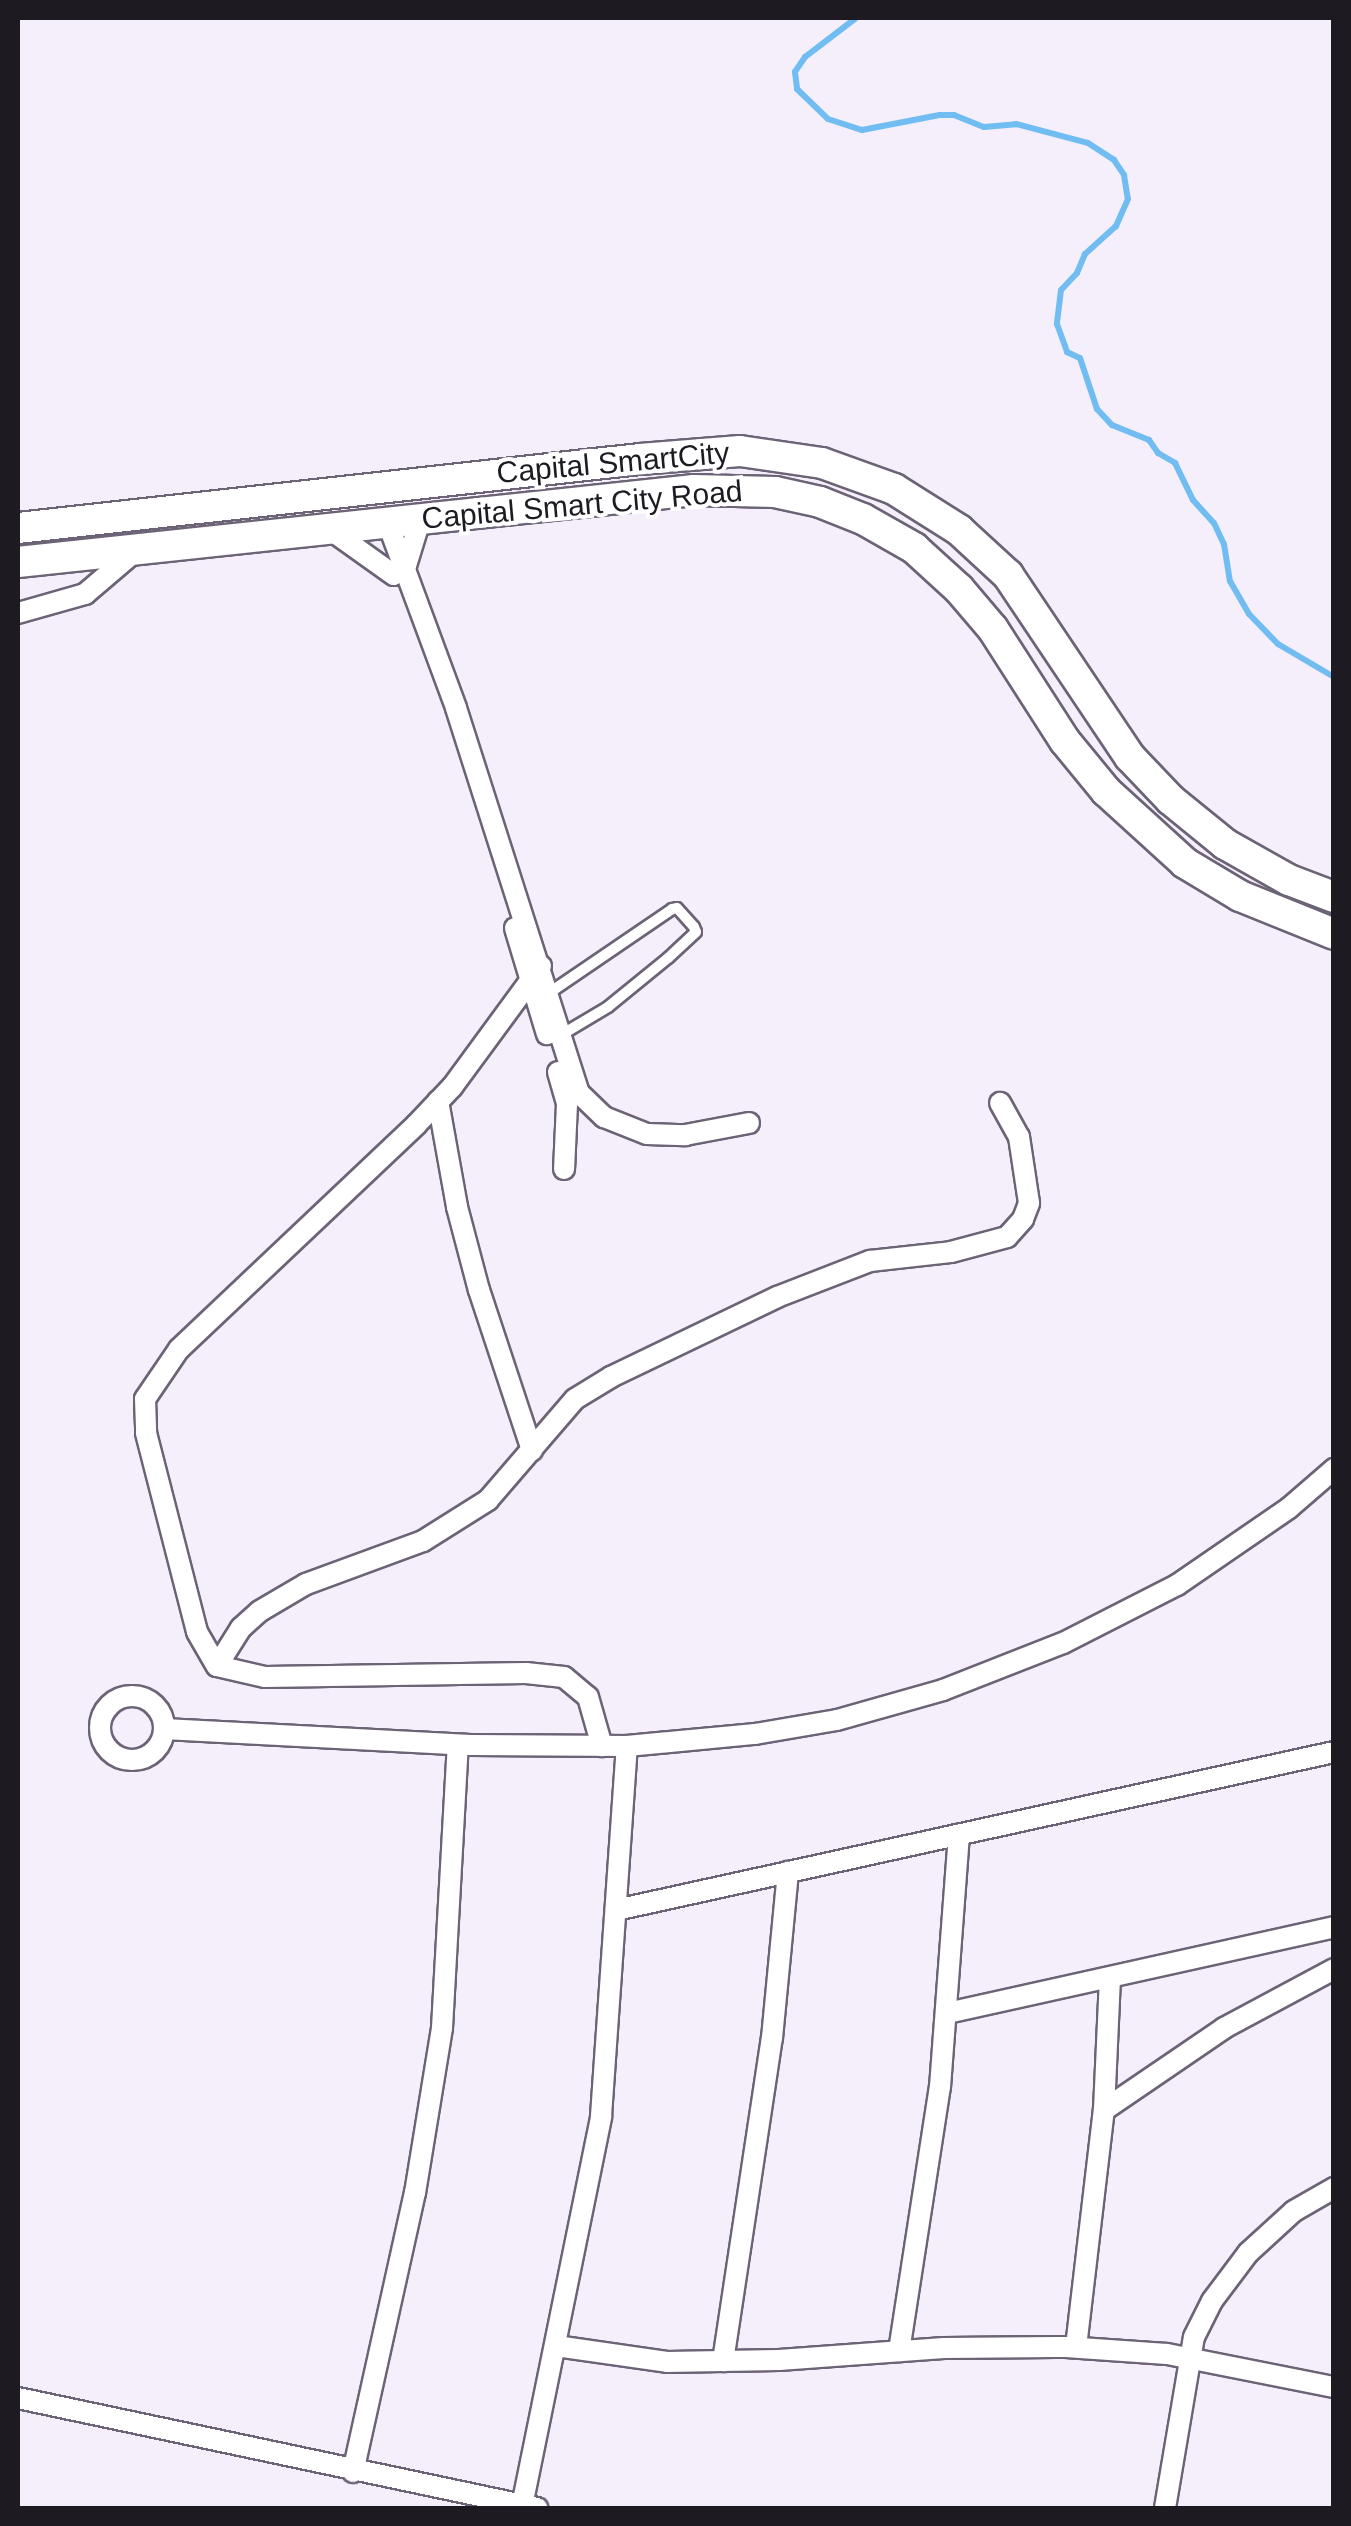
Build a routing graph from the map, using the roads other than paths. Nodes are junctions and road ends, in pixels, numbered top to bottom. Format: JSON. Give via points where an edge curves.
{"nodes":[{"id":1,"x":421,"y":518,"type":"junction"},
{"id":2,"x":380,"y":522,"type":"junction"},
{"id":3,"x":18,"y":528,"type":"edge"},
{"id":4,"x":328,"y":528,"type":"junction"},
{"id":5,"x":139,"y":547,"type":"junction"},
{"id":6,"x":18,"y":562,"type":"edge"},
{"id":7,"x":400,"y":572,"type":"junction"},
{"id":8,"x":18,"y":613,"type":"edge"},
{"id":9,"x":1334,"y":898,"type":"edge"},
{"id":10,"x":1334,"y":934,"type":"edge"},
{"id":11,"x":536,"y":973,"type":"junction"},
{"id":12,"x":549,"y":993,"type":"junction"},
{"id":13,"x":562,"y":1035,"type":"junction"},
{"id":14,"x":572,"y":1095,"type":"junction"},
{"id":15,"x":438,"y":1101,"type":"junction"},
{"id":16,"x":1000,"y":1103,"type":"dead end"},
{"id":17,"x":749,"y":1123,"type":"dead end"},
{"id":18,"x":564,"y":1168,"type":"dead end"},
{"id":19,"x":532,"y":1450,"type":"junction"},
{"id":20,"x":1334,"y":1469,"type":"edge"},
{"id":21,"x":216,"y":1666,"type":"junction"},
{"id":22,"x":164,"y":1729,"type":"dead end"},
{"id":23,"x":458,"y":1745,"type":"junction"},
{"id":24,"x":602,"y":1746,"type":"junction"},
{"id":25,"x":627,"y":1746,"type":"junction"},
{"id":26,"x":1334,"y":1752,"type":"edge"},
{"id":27,"x":958,"y":1835,"type":"junction"},
{"id":28,"x":788,"y":1872,"type":"junction"},
{"id":29,"x":616,"y":1910,"type":"junction"},
{"id":30,"x":1334,"y":1928,"type":"edge"},
{"id":31,"x":1334,"y":1970,"type":"edge"},
{"id":32,"x":1110,"y":1976,"type":"junction"},
{"id":33,"x":947,"y":2013,"type":"junction"},
{"id":34,"x":1104,"y":2110,"type":"junction"},
{"id":35,"x":1334,"y":2188,"type":"edge"},
{"id":36,"x":556,"y":2346,"type":"junction"},
{"id":37,"x":1076,"y":2348,"type":"junction"},
{"id":38,"x":899,"y":2351,"type":"junction"},
{"id":39,"x":1190,"y":2358,"type":"junction"},
{"id":40,"x":723,"y":2361,"type":"junction"},
{"id":41,"x":1334,"y":2387,"type":"edge"},
{"id":42,"x":18,"y":2398,"type":"edge"},
{"id":43,"x":353,"y":2472,"type":"junction"},
{"id":44,"x":530,"y":2507,"type":"edge"},
{"id":45,"x":1165,"y":2508,"type":"edge"}],
"edges":[{"from":1,"to":2,"type":"street","name":"Capital Smart City Road"},
{"from":1,"to":7,"type":"street"},
{"from":1,"to":10,"type":"street","name":"Capital Smart City Road","via":[[694,490],[775,492],[863,519],[914,548],[959,589],[1106,791],[1185,862],[1240,896]]},
{"from":2,"to":4,"type":"street","name":"Capital Smart City Road"},
{"from":2,"to":7,"type":"street"},
{"from":3,"to":9,"type":"street","name":"Capital SmartCity","via":[[674,456],[740,451],[822,463],[894,489],[959,530],[1008,576],[1130,757],[1171,800],[1225,844]]},
{"from":4,"to":5,"type":"street","name":"Capital Smart City Road"},
{"from":4,"to":7,"type":"street"},
{"from":5,"to":6,"type":"street","name":"Capital Smart City Road"},
{"from":5,"to":8,"type":"street","via":[[85,594]]},
{"from":7,"to":11,"type":"street"},
{"from":11,"to":12,"type":"street"},
{"from":11,"to":14,"type":"street"},
{"from":11,"to":15,"type":"street"},
{"from":12,"to":13,"type":"street"},
{"from":12,"to":13,"type":"lane","via":[[672,909],[696,932],[608,1007]]},
{"from":13,"to":14,"type":"street"},
{"from":14,"to":17,"type":"street","via":[[647,1134]]},
{"from":14,"to":18,"type":"street"},
{"from":15,"to":19,"type":"street","via":[[475,1273]]},
{"from":15,"to":21,"type":"street","via":[[180,1349],[145,1399],[146,1434],[197,1632]]},
{"from":16,"to":19,"type":"street","via":[[1019,1137],[1028,1203],[1008,1236],[951,1252],[870,1261],[777,1297],[575,1399]]},
{"from":19,"to":21,"type":"street","via":[[488,1500],[457,1522],[306,1584],[260,1611]]},
{"from":20,"to":25,"type":"street","via":[[1177,1585],[1063,1643],[942,1690],[836,1720]]},
{"from":21,"to":24,"type":"street","via":[[265,1677],[564,1677],[588,1697]]},
{"from":22,"to":23,"type":"street"},
{"from":23,"to":24,"type":"street"},
{"from":23,"to":43,"type":"street","via":[[442,2028],[415,2193]]},
{"from":24,"to":25,"type":"street"},
{"from":25,"to":29,"type":"street"},
{"from":26,"to":27,"type":"street"},
{"from":27,"to":28,"type":"street"},
{"from":27,"to":33,"type":"street"},
{"from":28,"to":29,"type":"street"},
{"from":28,"to":40,"type":"street","via":[[772,2038]]},
{"from":29,"to":36,"type":"street","via":[[601,2116]]},
{"from":30,"to":32,"type":"street"},
{"from":31,"to":34,"type":"street","via":[[1224,2028]]},
{"from":32,"to":33,"type":"street"},
{"from":32,"to":34,"type":"street"},
{"from":33,"to":38,"type":"street"},
{"from":34,"to":37,"type":"street"},
{"from":35,"to":39,"type":"street","via":[[1248,2252],[1212,2301]]},
{"from":36,"to":40,"type":"street","via":[[666,2362]]},
{"from":36,"to":44,"type":"street"},
{"from":37,"to":38,"type":"street"},
{"from":37,"to":39,"type":"street"},
{"from":38,"to":40,"type":"street"},
{"from":39,"to":41,"type":"street"},
{"from":39,"to":45,"type":"street"},
{"from":42,"to":43,"type":"street"},
{"from":43,"to":44,"type":"street"}]}
